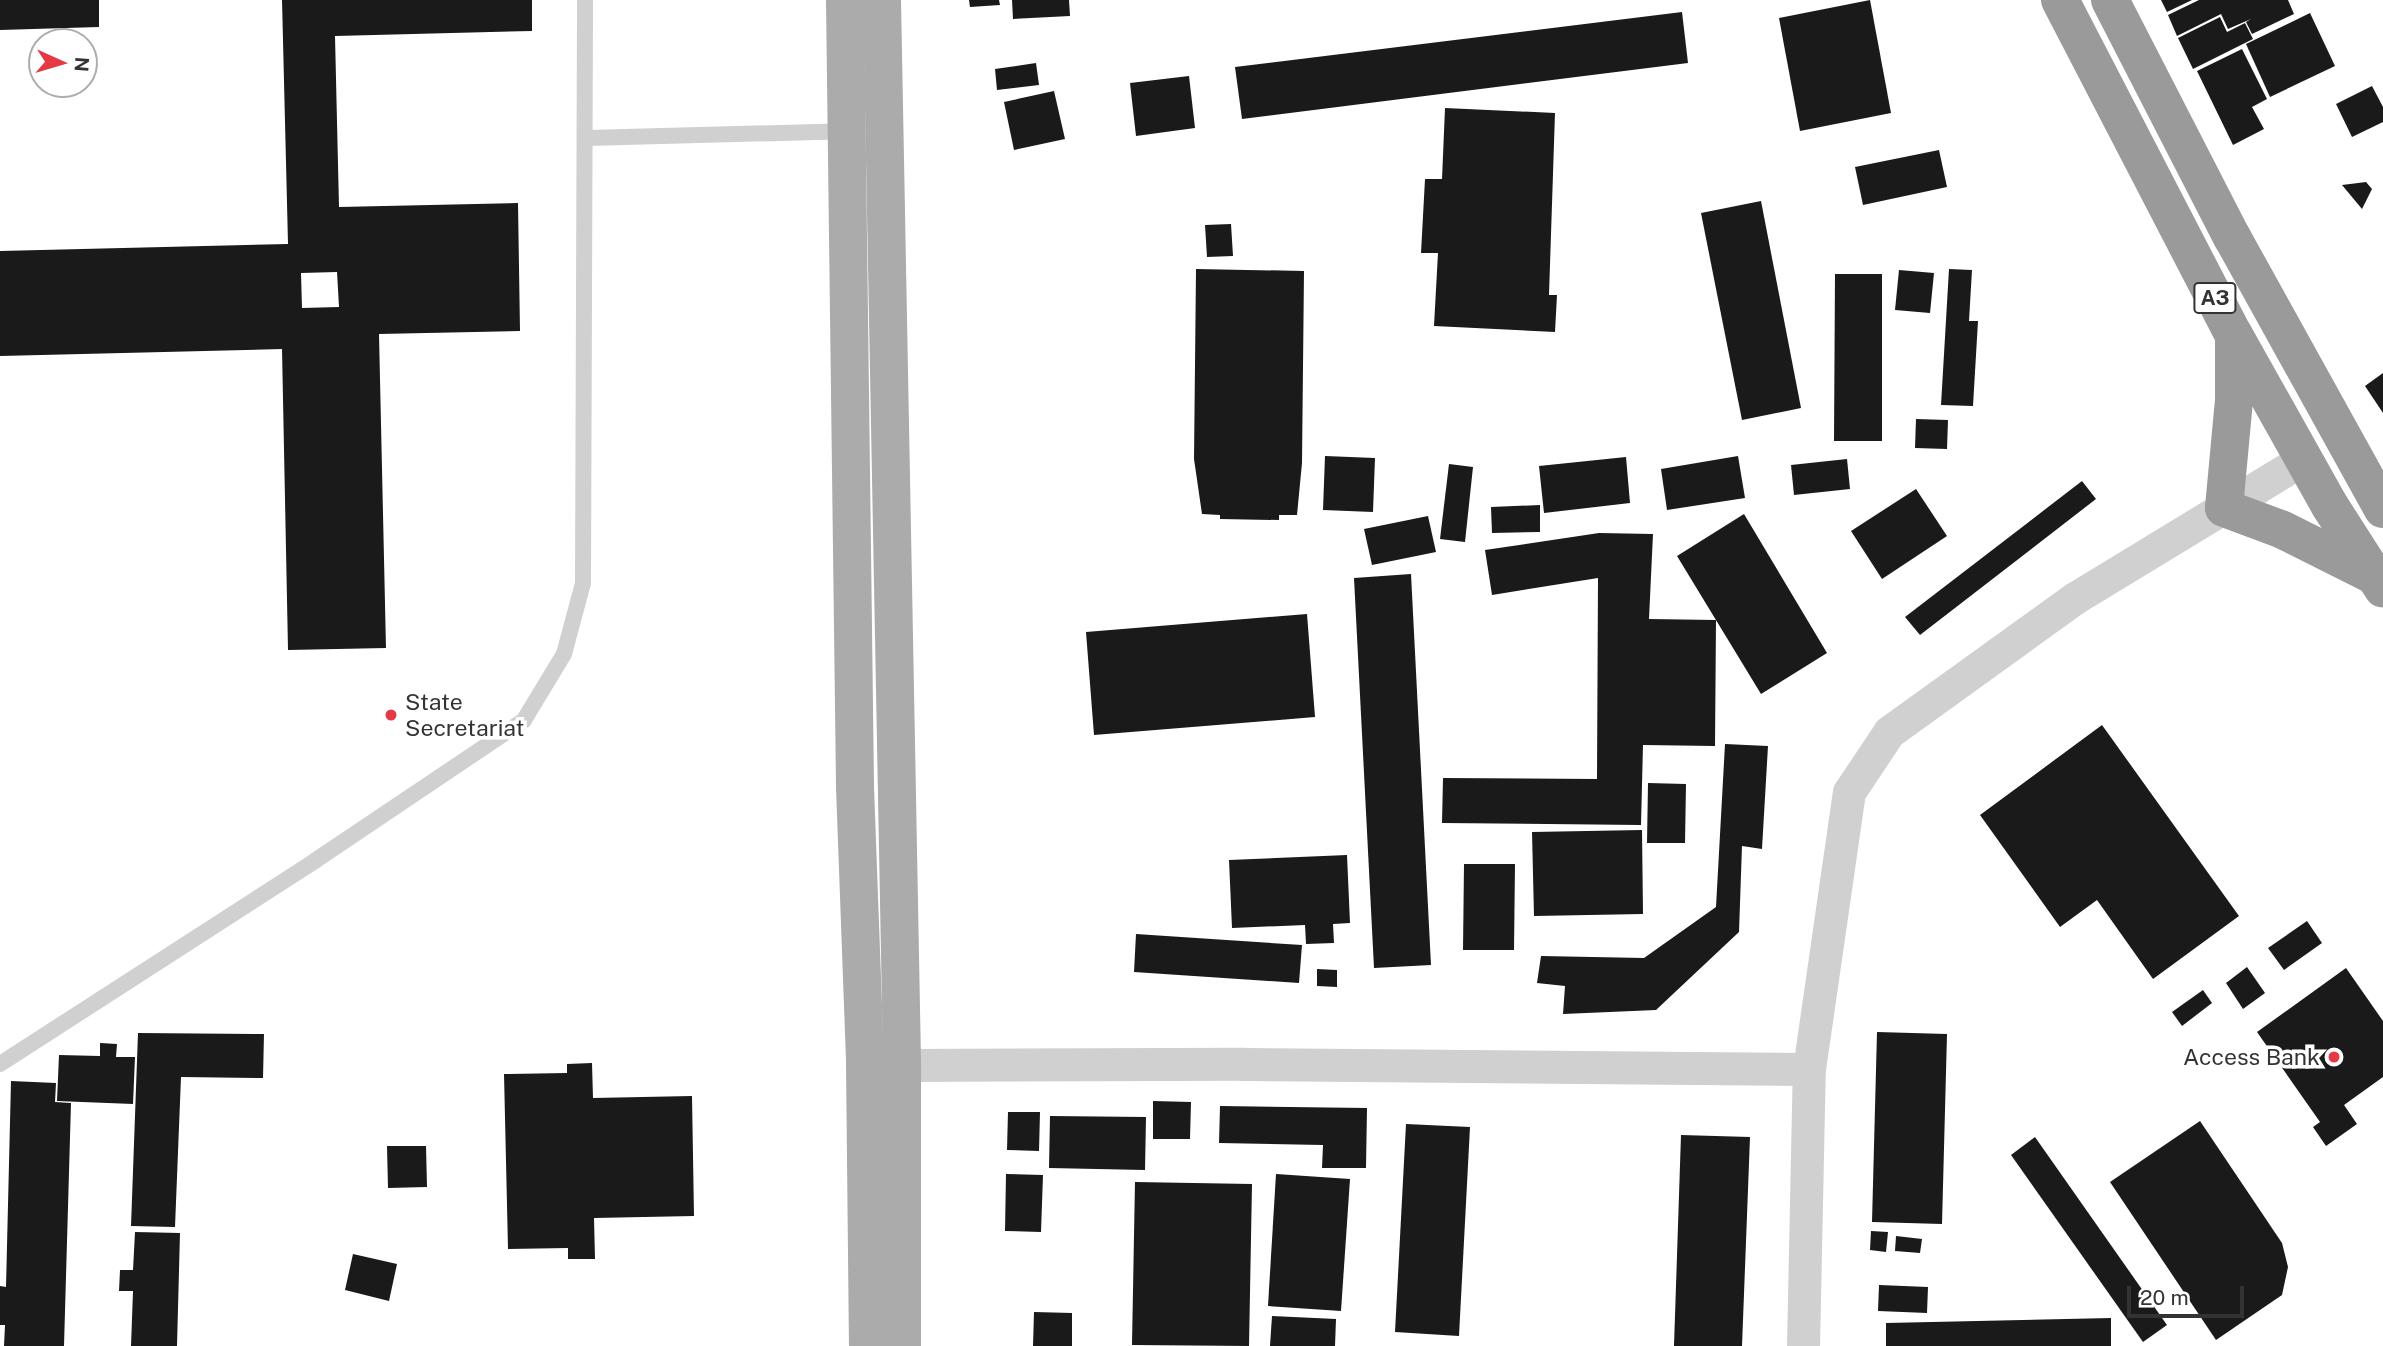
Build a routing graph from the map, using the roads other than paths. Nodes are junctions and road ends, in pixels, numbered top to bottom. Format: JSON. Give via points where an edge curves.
{"nodes":[{"id":1,"x":585,"y":0,"type":"edge"},
{"id":2,"x":845,"y":0,"type":"edge"},
{"id":3,"x":883,"y":0,"type":"edge"},
{"id":4,"x":2060,"y":0,"type":"edge"},
{"id":5,"x":2110,"y":0,"type":"edge"},
{"id":6,"x":846,"y":131,"type":"junction"},
{"id":7,"x":587,"y":138,"type":"junction"},
{"id":8,"x":2234,"y":335,"type":"junction"},
{"id":9,"x":2305,"y":459,"type":"junction"},
{"id":10,"x":2224,"y":508,"type":"junction"},
{"id":11,"x":2383,"y":509,"type":"edge"},
{"id":12,"x":2379,"y":583,"type":"edge"},
{"id":13,"x":0,"y":1064,"type":"edge"},
{"id":14,"x":902,"y":1065,"type":"junction"},
{"id":15,"x":1809,"y":1069,"type":"junction"},
{"id":16,"x":867,"y":1346,"type":"edge"},
{"id":17,"x":902,"y":1346,"type":"edge"},
{"id":18,"x":1803,"y":1346,"type":"edge"}],
"edges":[{"from":1,"to":7,"type":"lane"},
{"from":2,"to":6,"type":"main road"},
{"from":3,"to":14,"type":"main road"},
{"from":4,"to":8,"type":"highway","number":"A3"},
{"from":5,"to":11,"type":"highway","number":"A3","via":[[2232,237]]},
{"from":6,"to":7,"type":"lane"},
{"from":6,"to":16,"type":"main road"},
{"from":7,"to":13,"type":"lane","via":[[583,583],[564,654],[524,720]]},
{"from":8,"to":9,"type":"highway","number":"A3"},
{"from":8,"to":10,"type":"highway","via":[[2234,400]]},
{"from":9,"to":10,"type":"street"},
{"from":9,"to":12,"type":"highway","number":"A3"},
{"from":10,"to":12,"type":"highway","via":[[2283,530]]},
{"from":10,"to":15,"type":"street","via":[[2075,598],[1889,732],[1849,792]]},
{"from":14,"to":15,"type":"street"},
{"from":14,"to":17,"type":"main road"},
{"from":15,"to":18,"type":"street"}]}
